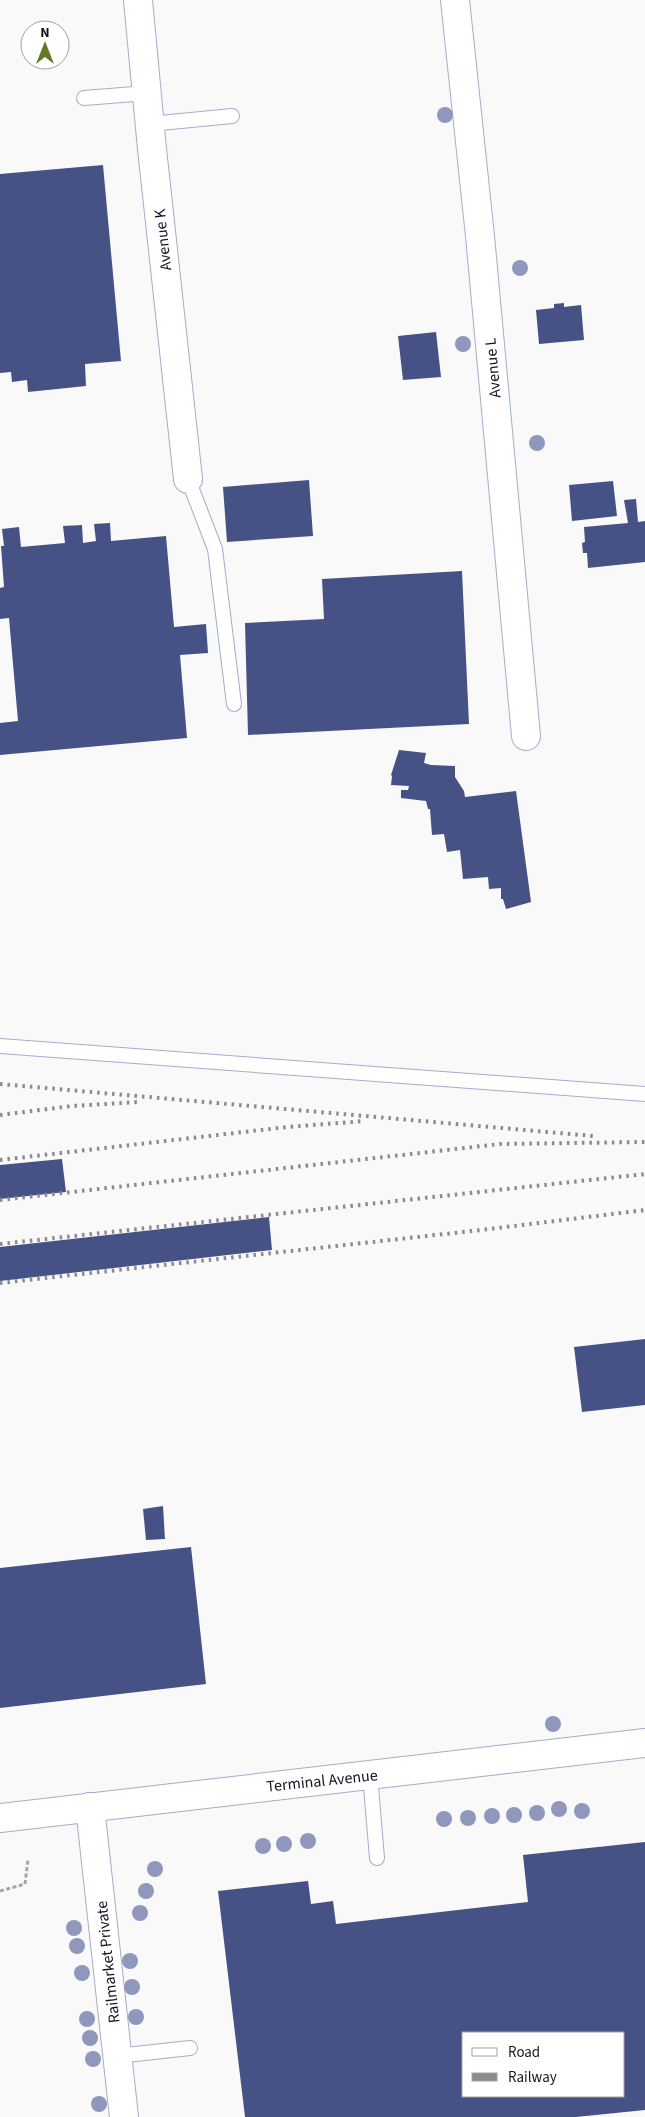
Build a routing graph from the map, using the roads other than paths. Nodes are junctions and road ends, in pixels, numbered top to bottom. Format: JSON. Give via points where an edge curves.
{"nodes":[{"id":1,"x":138,"y":0,"type":"edge"},
{"id":2,"x":455,"y":0,"type":"edge"},
{"id":3,"x":147,"y":93,"type":"junction"},
{"id":4,"x":84,"y":98,"type":"dead end"},
{"id":5,"x":232,"y":116,"type":"dead end"},
{"id":6,"x":150,"y":124,"type":"junction"},
{"id":7,"x":188,"y":479,"type":"joint"},
{"id":8,"x":234,"y":704,"type":"dead end"},
{"id":9,"x":526,"y":736,"type":"dead end"},
{"id":10,"x":0,"y":1046,"type":"edge"},
{"id":11,"x":645,"y":1094,"type":"edge"},
{"id":12,"x":645,"y":1743,"type":"edge"},
{"id":13,"x":370,"y":1775,"type":"junction"},
{"id":14,"x":90,"y":1807,"type":"junction"},
{"id":15,"x":0,"y":1818,"type":"edge"},
{"id":16,"x":377,"y":1858,"type":"dead end"},
{"id":17,"x":190,"y":2048,"type":"dead end"},
{"id":18,"x":117,"y":2056,"type":"junction"},
{"id":19,"x":124,"y":2117,"type":"edge"}],
"edges":[{"from":1,"to":3,"type":"street","name":"Avenue K"},
{"from":2,"to":9,"type":"street","name":"Avenue L"},
{"from":3,"to":4,"type":"lane"},
{"from":3,"to":6,"type":"street","name":"Avenue K"},
{"from":5,"to":6,"type":"lane"},
{"from":6,"to":7,"type":"street","name":"Avenue K"},
{"from":7,"to":8,"type":"lane","via":[[215,549]]},
{"from":10,"to":11,"type":"lane"},
{"from":12,"to":13,"type":"street","name":"Terminal Avenue"},
{"from":13,"to":14,"type":"street","name":"Terminal Avenue"},
{"from":13,"to":16,"type":"lane"},
{"from":14,"to":15,"type":"street","name":"Terminal Avenue"},
{"from":14,"to":18,"type":"street","name":"Railmarket Private"},
{"from":17,"to":18,"type":"lane"},
{"from":18,"to":19,"type":"street","name":"Railmarket Private"}]}
